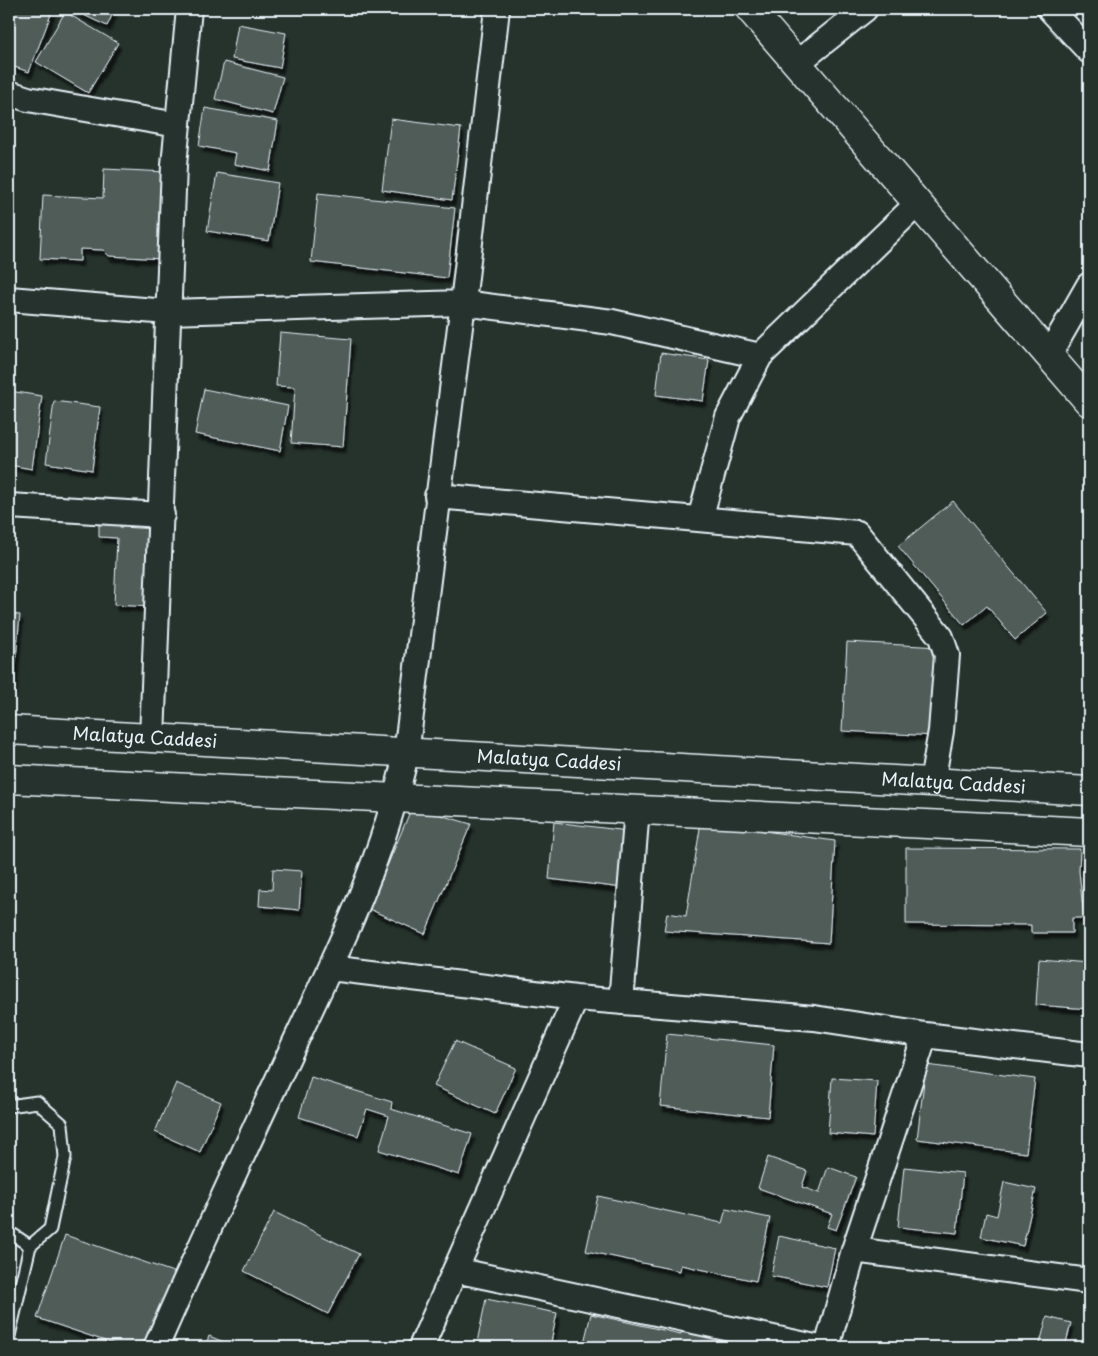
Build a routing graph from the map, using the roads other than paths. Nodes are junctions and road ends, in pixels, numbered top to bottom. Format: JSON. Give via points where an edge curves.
{"nodes":[{"id":1,"x":189,"y":9,"type":"edge"},
{"id":2,"x":497,"y":9,"type":"edge"},
{"id":3,"x":750,"y":9,"type":"edge"},
{"id":4,"x":864,"y":9,"type":"edge"},
{"id":5,"x":1050,"y":9,"type":"edge"},
{"id":6,"x":1089,"y":51,"type":"edge"},
{"id":7,"x":797,"y":63,"type":"junction"},
{"id":8,"x":9,"y":93,"type":"edge"},
{"id":9,"x":178,"y":125,"type":"junction"},
{"id":10,"x":918,"y":203,"type":"junction"},
{"id":11,"x":1089,"y":285,"type":"edge"},
{"id":12,"x":9,"y":299,"type":"edge"},
{"id":13,"x":463,"y":303,"type":"junction"},
{"id":14,"x":168,"y":312,"type":"junction"},
{"id":15,"x":1048,"y":355,"type":"junction"},
{"id":16,"x":760,"y":356,"type":"junction"},
{"id":17,"x":1089,"y":402,"type":"edge"},
{"id":18,"x":437,"y":496,"type":"junction"},
{"id":19,"x":9,"y":506,"type":"edge"},
{"id":20,"x":162,"y":514,"type":"junction"},
{"id":21,"x":700,"y":519,"type":"junction"},
{"id":22,"x":9,"y":730,"type":"edge"},
{"id":23,"x":152,"y":738,"type":"junction"},
{"id":24,"x":406,"y":754,"type":"junction"},
{"id":25,"x":9,"y":779,"type":"edge"},
{"id":26,"x":932,"y":783,"type":"junction"},
{"id":27,"x":1089,"y":792,"type":"edge"},
{"id":28,"x":397,"y":798,"type":"junction"},
{"id":29,"x":637,"y":810,"type":"junction"},
{"id":30,"x":1089,"y":832,"type":"edge"},
{"id":31,"x":330,"y":968,"type":"junction"},
{"id":32,"x":576,"y":998,"type":"junction"},
{"id":33,"x":621,"y":1002,"type":"junction"},
{"id":34,"x":925,"y":1035,"type":"junction"},
{"id":35,"x":1089,"y":1056,"type":"edge"},
{"id":36,"x":9,"y":1106,"type":"edge"},
{"id":37,"x":9,"y":1232,"type":"edge"},
{"id":38,"x":30,"y":1246,"type":"junction"},
{"id":39,"x":854,"y":1250,"type":"junction"},
{"id":40,"x":455,"y":1270,"type":"junction"},
{"id":41,"x":1089,"y":1282,"type":"edge"},
{"id":42,"x":9,"y":1336,"type":"edge"},
{"id":43,"x":156,"y":1347,"type":"edge"},
{"id":44,"x":421,"y":1347,"type":"edge"},
{"id":45,"x":815,"y":1347,"type":"edge"},
{"id":46,"x":827,"y":1347,"type":"edge"}],
"edges":[{"from":1,"to":9,"type":"street"},
{"from":2,"to":13,"type":"street"},
{"from":3,"to":7,"type":"street"},
{"from":4,"to":7,"type":"street"},
{"from":5,"to":6,"type":"street"},
{"from":7,"to":10,"type":"street"},
{"from":8,"to":9,"type":"street"},
{"from":9,"to":14,"type":"street"},
{"from":10,"to":15,"type":"street"},
{"from":10,"to":16,"type":"street"},
{"from":11,"to":15,"type":"street"},
{"from":12,"to":14,"type":"street"},
{"from":13,"to":14,"type":"street"},
{"from":13,"to":16,"type":"street","via":[[612,322]]},
{"from":13,"to":18,"type":"street"},
{"from":14,"to":20,"type":"street"},
{"from":15,"to":17,"type":"street"},
{"from":16,"to":21,"type":"street","via":[[728,417]]},
{"from":18,"to":21,"type":"street"},
{"from":18,"to":24,"type":"street"},
{"from":19,"to":20,"type":"street"},
{"from":20,"to":23,"type":"street"},
{"from":21,"to":26,"type":"street","via":[[857,533],[941,637],[947,655],[941,731]]},
{"from":22,"to":23,"type":"street","name":"Malatya Caddesi"},
{"from":23,"to":24,"type":"street","name":"Malatya Caddesi"},
{"from":24,"to":26,"type":"street","name":"Malatya Caddesi"},
{"from":24,"to":28,"type":"street"},
{"from":25,"to":28,"type":"street"},
{"from":26,"to":27,"type":"street","name":"Malatya Caddesi"},
{"from":28,"to":29,"type":"street"},
{"from":28,"to":31,"type":"street"},
{"from":29,"to":30,"type":"street"},
{"from":29,"to":33,"type":"street"},
{"from":31,"to":32,"type":"street"},
{"from":31,"to":43,"type":"street"},
{"from":32,"to":33,"type":"street"},
{"from":32,"to":40,"type":"street"},
{"from":33,"to":34,"type":"street","via":[[814,1018]]},
{"from":34,"to":35,"type":"street"},
{"from":34,"to":39,"type":"street"},
{"from":36,"to":38,"type":"lane","via":[[36,1102],[62,1124],[64,1157],[50,1229]]},
{"from":37,"to":38,"type":"lane"},
{"from":38,"to":42,"type":"lane"},
{"from":39,"to":41,"type":"street"},
{"from":39,"to":46,"type":"street"},
{"from":40,"to":44,"type":"street"},
{"from":40,"to":45,"type":"street"}]}
